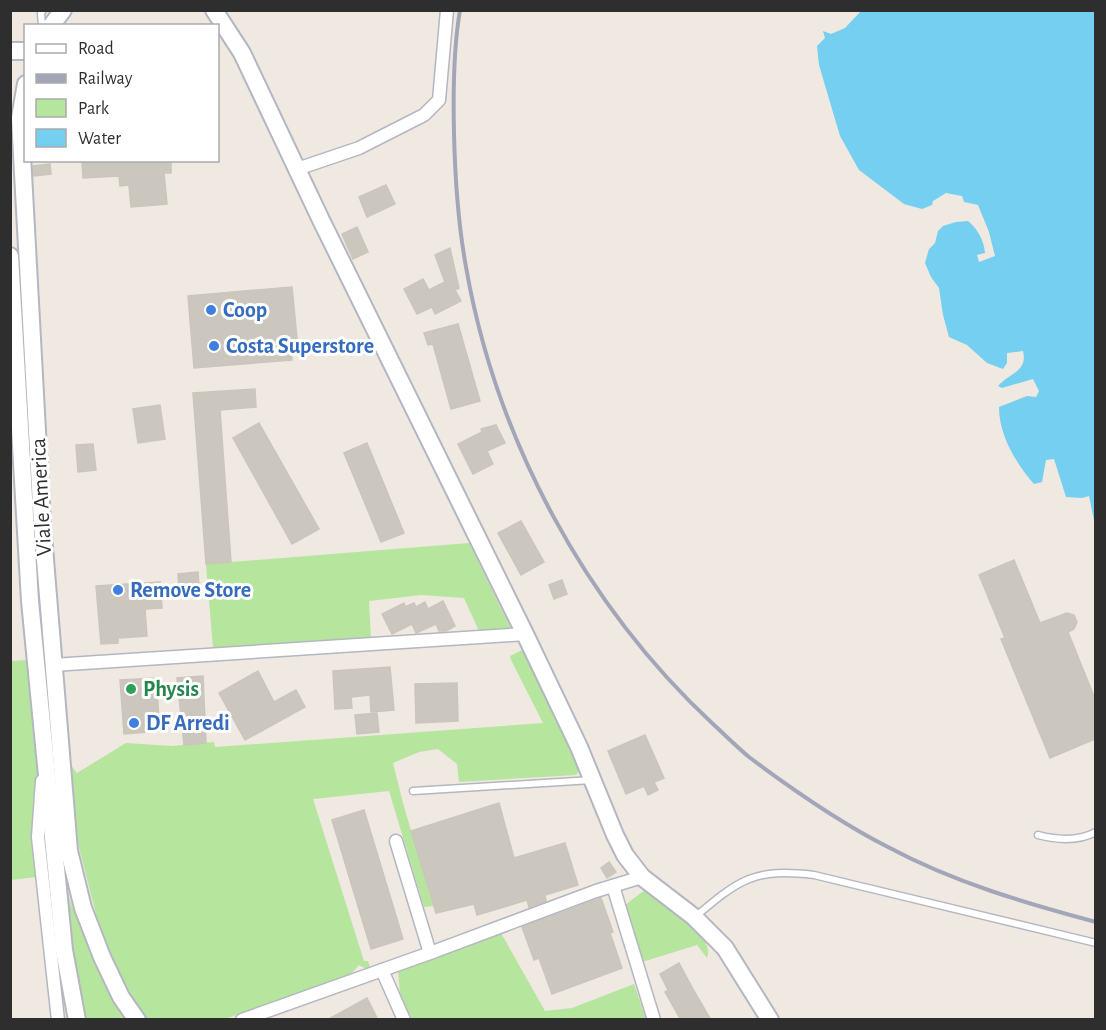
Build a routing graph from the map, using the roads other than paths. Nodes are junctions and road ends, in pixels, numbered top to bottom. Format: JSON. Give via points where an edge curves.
{"nodes":[{"id":1,"x":63,"y":10,"type":"edge"},
{"id":2,"x":214,"y":10,"type":"edge"},
{"id":3,"x":447,"y":10,"type":"edge"},
{"id":4,"x":52,"y":24,"type":"edge"},
{"id":5,"x":24,"y":76,"type":"edge"},
{"id":6,"x":10,"y":90,"type":"edge"},
{"id":7,"x":24,"y":105,"type":"edge"},
{"id":8,"x":297,"y":169,"type":"junction"},
{"id":9,"x":10,"y":256,"type":"edge"},
{"id":10,"x":525,"y":633,"type":"junction"},
{"id":11,"x":53,"y":664,"type":"junction"},
{"id":12,"x":45,"y":750,"type":"junction"},
{"id":13,"x":592,"y":780,"type":"junction"},
{"id":14,"x":413,"y":791,"type":"dead end"},
{"id":15,"x":1095,"y":832,"type":"edge"},
{"id":16,"x":1038,"y":836,"type":"dead end"},
{"id":17,"x":396,"y":841,"type":"dead end"},
{"id":18,"x":642,"y":877,"type":"junction"},
{"id":19,"x":613,"y":886,"type":"junction"},
{"id":20,"x":694,"y":917,"type":"junction"},
{"id":21,"x":1095,"y":943,"type":"edge"},
{"id":22,"x":430,"y":953,"type":"junction"},
{"id":23,"x":382,"y":970,"type":"junction"},
{"id":24,"x":58,"y":1020,"type":"edge"},
{"id":25,"x":77,"y":1020,"type":"edge"},
{"id":26,"x":137,"y":1020,"type":"edge"},
{"id":27,"x":242,"y":1020,"type":"edge"},
{"id":28,"x":405,"y":1020,"type":"edge"},
{"id":29,"x":654,"y":1020,"type":"edge"},
{"id":30,"x":770,"y":1020,"type":"edge"}],
"edges":[{"from":1,"to":4,"type":"main road"},
{"from":2,"to":8,"type":"main road","via":[[242,53]]},
{"from":3,"to":8,"type":"street","via":[[439,100],[424,116],[359,148]]},
{"from":5,"to":6,"type":"main road"},
{"from":7,"to":11,"type":"main road","name":"Viale America","via":[[20,118]]},
{"from":8,"to":10,"type":"main road"},
{"from":9,"to":12,"type":"main road","name":"Viale America","via":[[29,591]]},
{"from":10,"to":11,"type":"street"},
{"from":10,"to":13,"type":"main road"},
{"from":11,"to":26,"type":"main road","name":"Viale America","via":[[69,851],[83,908],[102,957]]},
{"from":12,"to":24,"type":"street","via":[[38,837]]},
{"from":12,"to":25,"type":"main road","name":"Viale America","via":[[64,950]]},
{"from":13,"to":14,"type":"lane"},
{"from":13,"to":18,"type":"main road","via":[[625,855]]},
{"from":15,"to":16,"type":"lane","via":[[1070,840]]},
{"from":17,"to":22,"type":"street"},
{"from":18,"to":19,"type":"street"},
{"from":18,"to":20,"type":"main road"},
{"from":19,"to":22,"type":"street"},
{"from":19,"to":29,"type":"street"},
{"from":20,"to":21,"type":"lane","via":[[728,889],[760,874],[785,872],[814,875]]},
{"from":20,"to":30,"type":"main road","via":[[725,948]]},
{"from":22,"to":23,"type":"street"},
{"from":23,"to":27,"type":"street"},
{"from":23,"to":28,"type":"street"}]}
